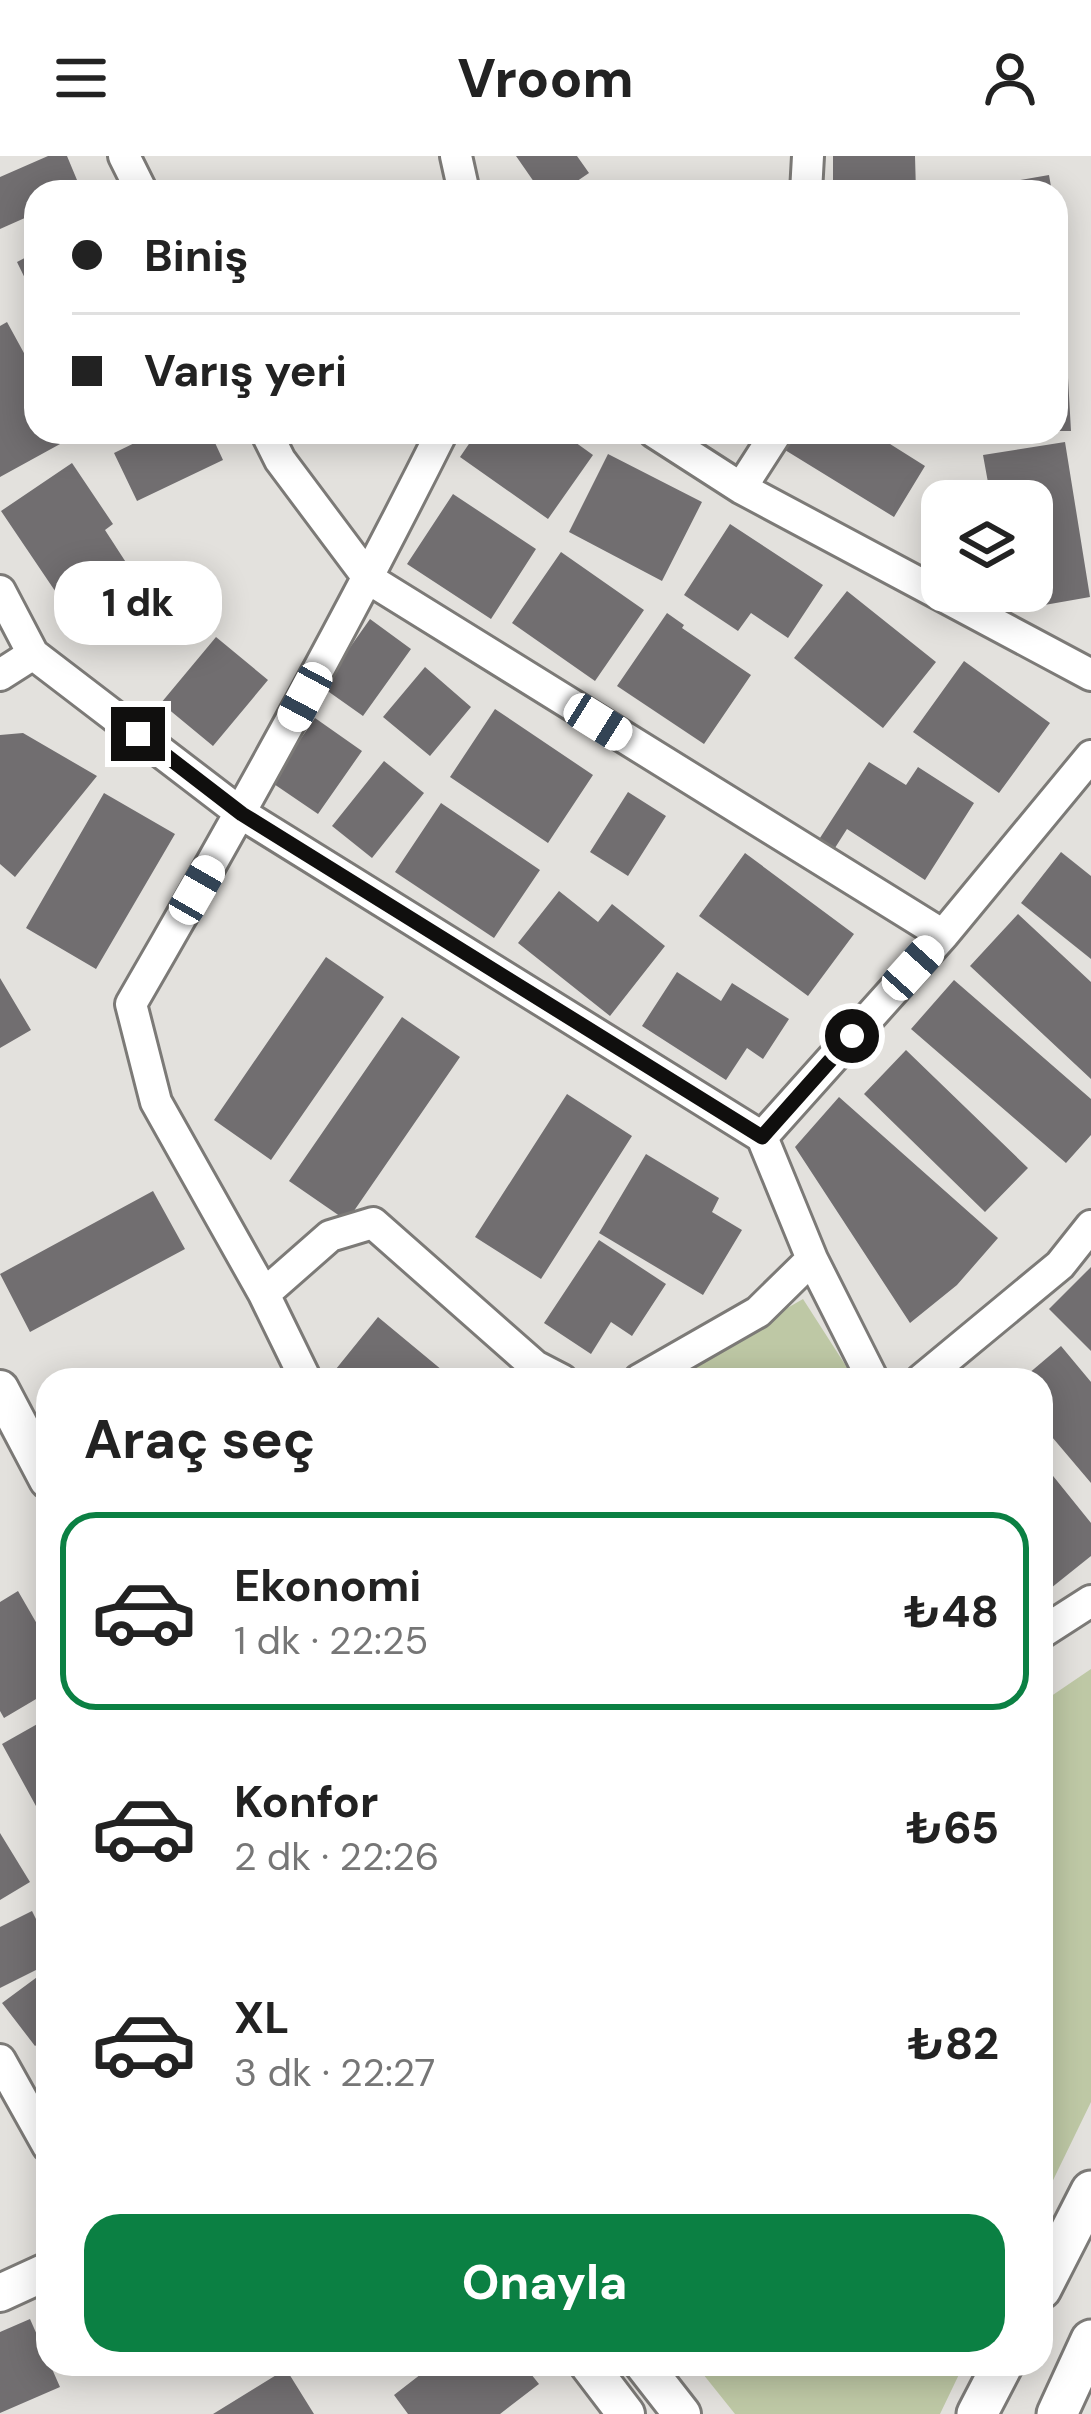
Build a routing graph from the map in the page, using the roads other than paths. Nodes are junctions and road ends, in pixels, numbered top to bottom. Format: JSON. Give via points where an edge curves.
{"nodes":[{"id":1,"x":272,"y":444,"type":"edge"},
{"id":2,"x":436,"y":444,"type":"edge"},
{"id":3,"x":673,"y":444,"type":"edge"},
{"id":4,"x":769,"y":444,"type":"edge"},
{"id":5,"x":741,"y":488,"type":"junction"},
{"id":6,"x":369,"y":579,"type":"junction"},
{"id":7,"x":0,"y":591,"type":"edge"},
{"id":8,"x":34,"y":653,"type":"junction"},
{"id":9,"x":0,"y":675,"type":"edge"},
{"id":10,"x":1091,"y":675,"type":"edge"},
{"id":11,"x":1091,"y":756,"type":"edge"},
{"id":12,"x":242,"y":814,"type":"junction"},
{"id":13,"x":943,"y":935,"type":"junction"},
{"id":14,"x":762,"y":1137,"type":"junction"},
{"id":15,"x":1091,"y":1226,"type":"edge"},
{"id":16,"x":812,"y":1259,"type":"junction"},
{"id":17,"x":264,"y":1294,"type":"junction"},
{"id":18,"x":300,"y":1368,"type":"edge"},
{"id":19,"x":539,"y":1368,"type":"edge"},
{"id":20,"x":660,"y":1368,"type":"edge"},
{"id":21,"x":867,"y":1368,"type":"edge"},
{"id":22,"x":936,"y":1368,"type":"edge"},
{"id":23,"x":0,"y":1389,"type":"edge"},
{"id":24,"x":10,"y":1434,"type":"edge"},
{"id":25,"x":36,"y":1465,"type":"edge"},
{"id":26,"x":1091,"y":1601,"type":"edge"},
{"id":27,"x":1053,"y":1625,"type":"edge"},
{"id":28,"x":0,"y":2060,"type":"edge"},
{"id":29,"x":36,"y":2124,"type":"edge"},
{"id":30,"x":1091,"y":2191,"type":"edge"},
{"id":31,"x":1053,"y":2265,"type":"edge"},
{"id":32,"x":36,"y":2276,"type":"edge"},
{"id":33,"x":0,"y":2293,"type":"edge"},
{"id":34,"x":1091,"y":2340,"type":"edge"},
{"id":35,"x":597,"y":2376,"type":"edge"},
{"id":36,"x":652,"y":2376,"type":"edge"},
{"id":37,"x":997,"y":2376,"type":"edge"},
{"id":38,"x":626,"y":2414,"type":"edge"},
{"id":39,"x":682,"y":2414,"type":"edge"},
{"id":40,"x":977,"y":2414,"type":"edge"},
{"id":41,"x":1057,"y":2414,"type":"edge"}],
"edges":[{"from":1,"to":6,"type":"street"},
{"from":2,"to":6,"type":"street"},
{"from":3,"to":5,"type":"street"},
{"from":4,"to":5,"type":"street"},
{"from":5,"to":10,"type":"street"},
{"from":6,"to":12,"type":"street"},
{"from":6,"to":13,"type":"street"},
{"from":7,"to":8,"type":"street"},
{"from":8,"to":9,"type":"street"},
{"from":8,"to":12,"type":"street"},
{"from":11,"to":13,"type":"street"},
{"from":12,"to":14,"type":"street"},
{"from":12,"to":17,"type":"street","via":[[131,1004],[156,1102]]},
{"from":13,"to":14,"type":"street"},
{"from":14,"to":16,"type":"street"},
{"from":15,"to":22,"type":"street","via":[[1060,1265]]},
{"from":16,"to":20,"type":"street","via":[[758,1312]]},
{"from":16,"to":21,"type":"street"},
{"from":17,"to":18,"type":"street"},
{"from":17,"to":19,"type":"street","via":[[330,1236],[373,1222]]},
{"from":23,"to":24,"type":"street"},
{"from":24,"to":25,"type":"street"},
{"from":26,"to":27,"type":"street"},
{"from":28,"to":29,"type":"street"},
{"from":30,"to":31,"type":"main road"},
{"from":32,"to":33,"type":"street"},
{"from":34,"to":41,"type":"main road"},
{"from":35,"to":38,"type":"street"},
{"from":36,"to":39,"type":"street"},
{"from":37,"to":40,"type":"main road"}]}
